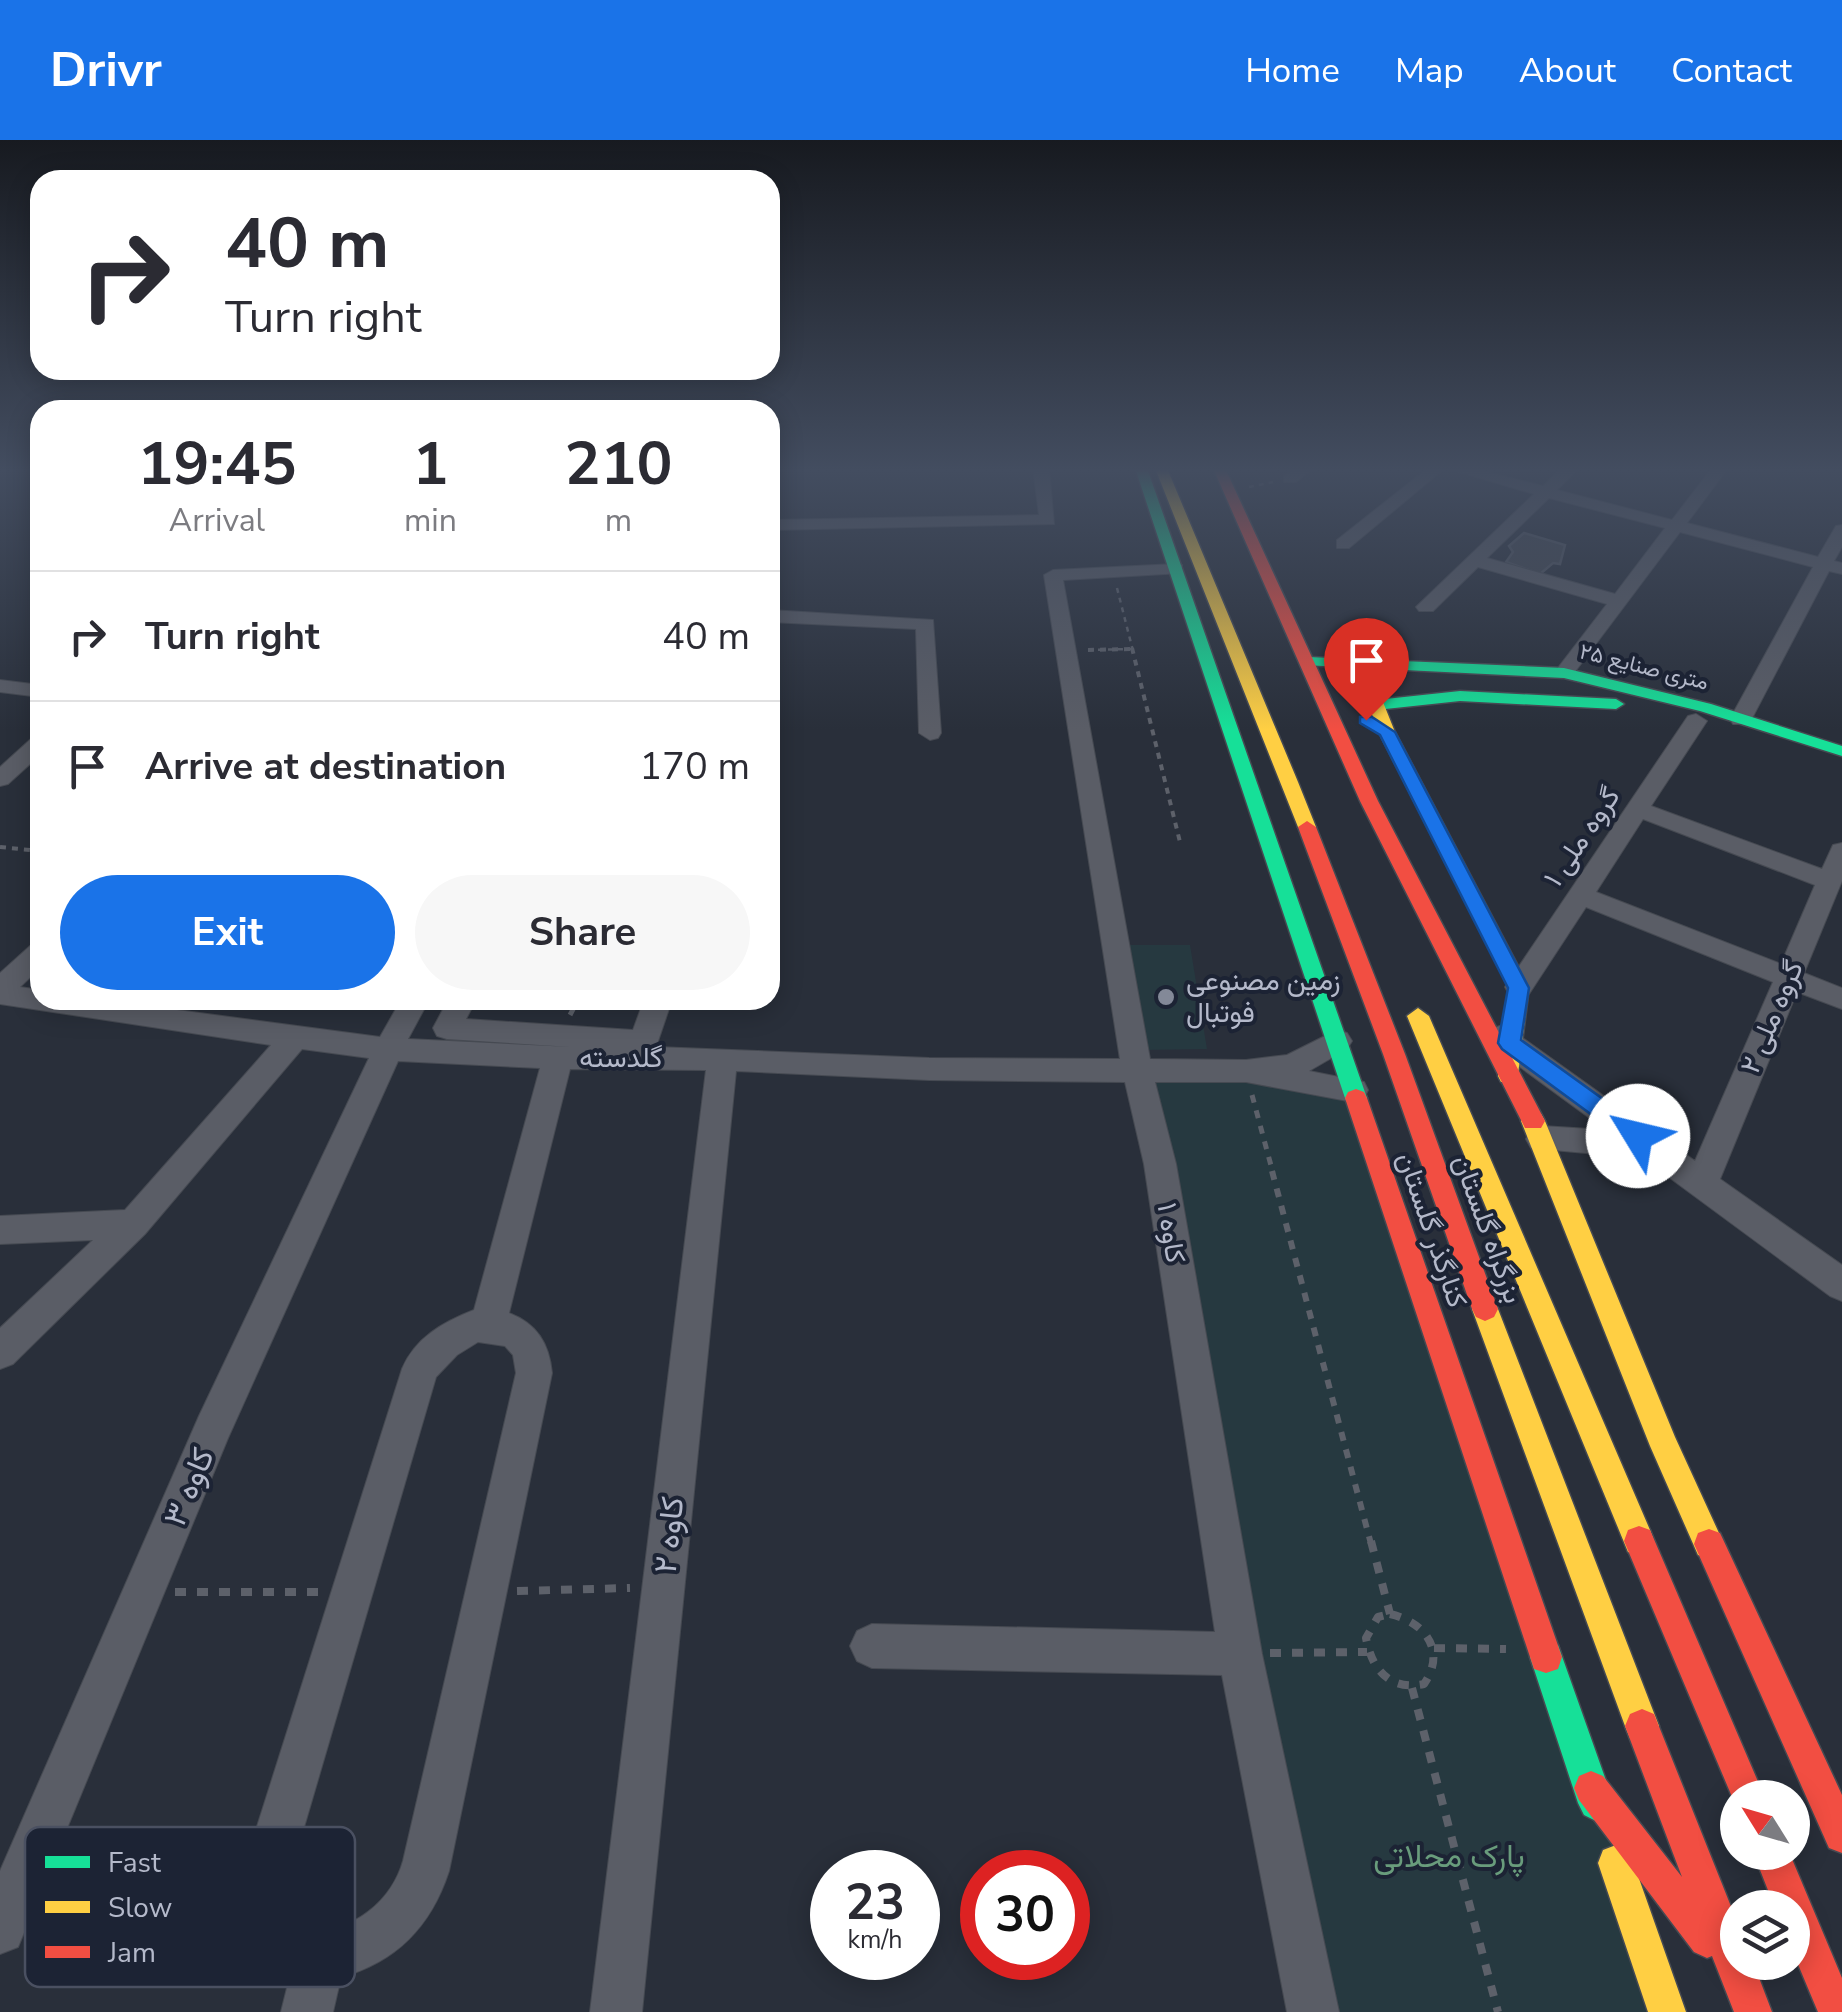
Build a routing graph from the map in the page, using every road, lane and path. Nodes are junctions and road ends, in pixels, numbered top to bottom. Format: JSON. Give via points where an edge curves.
{"nodes":[{"id":1,"x":1171,"y":555,"type":"edge"},
{"id":2,"x":1196,"y":555,"type":"edge"},
{"id":3,"x":1226,"y":555,"type":"edge"},
{"id":4,"x":1259,"y":555,"type":"edge"},
{"id":5,"x":1479,"y":555,"type":"edge"},
{"id":6,"x":1654,"y":555,"type":"edge"},
{"id":7,"x":1791,"y":555,"type":"edge"},
{"id":8,"x":1474,"y":560,"type":"junction"},
{"id":9,"x":1198,"y":561,"type":"junction"},
{"id":10,"x":1832,"y":566,"type":"edge"},
{"id":11,"x":1176,"y":569,"type":"junction"},
{"id":12,"x":1114,"y":572,"type":"junction"},
{"id":13,"x":1619,"y":601,"type":"junction"},
{"id":14,"x":1426,"y":607,"type":"dead end"},
{"id":15,"x":780,"y":617,"type":"edge"},
{"id":16,"x":1066,"y":650,"type":"junction"},
{"id":17,"x":1132,"y":650,"type":"junction"},
{"id":18,"x":1308,"y":662,"type":"junction"},
{"id":19,"x":1362,"y":667,"type":"junction"},
{"id":20,"x":1564,"y":673,"type":"junction"},
{"id":21,"x":0,"y":686,"type":"edge"},
{"id":22,"x":30,"y":689,"type":"edge"},
{"id":23,"x":1376,"y":704,"type":"junction"},
{"id":24,"x":1701,"y":714,"type":"junction"},
{"id":25,"x":1741,"y":719,"type":"junction"},
{"id":26,"x":1387,"y":732,"type":"junction"},
{"id":27,"x":930,"y":733,"type":"dead end"},
{"id":28,"x":1842,"y":751,"type":"edge"},
{"id":29,"x":30,"y":752,"type":"edge"},
{"id":30,"x":1842,"y":766,"type":"edge"},
{"id":31,"x":0,"y":779,"type":"edge"},
{"id":32,"x":1638,"y":809,"type":"junction"},
{"id":33,"x":1180,"y":842,"type":"dead end"},
{"id":34,"x":0,"y":847,"type":"edge"},
{"id":35,"x":30,"y":849,"type":"edge"},
{"id":36,"x":1842,"y":851,"type":"edge"},
{"id":37,"x":1829,"y":881,"type":"junction"},
{"id":38,"x":1580,"y":895,"type":"junction"},
{"id":39,"x":30,"y":962,"type":"edge"},
{"id":40,"x":1788,"y":978,"type":"junction"},
{"id":41,"x":1518,"y":988,"type":"junction"},
{"id":42,"x":0,"y":991,"type":"edge"},
{"id":43,"x":1408,"y":991,"type":"dead end"},
{"id":44,"x":30,"y":994,"type":"edge"},
{"id":45,"x":1842,"y":999,"type":"edge"},
{"id":46,"x":409,"y":1010,"type":"edge"},
{"id":47,"x":457,"y":1010,"type":"edge"},
{"id":48,"x":655,"y":1010,"type":"edge"},
{"id":49,"x":184,"y":1011,"type":"edge"},
{"id":50,"x":1482,"y":1023,"type":"junction"},
{"id":51,"x":295,"y":1037,"type":"junction"},
{"id":52,"x":1336,"y":1042,"type":"junction"},
{"id":53,"x":1510,"y":1043,"type":"junction"},
{"id":54,"x":388,"y":1049,"type":"junction"},
{"id":55,"x":641,"y":1050,"type":"junction"},
{"id":56,"x":558,"y":1058,"type":"junction"},
{"id":57,"x":722,"y":1059,"type":"junction"},
{"id":58,"x":1137,"y":1070,"type":"junction"},
{"id":59,"x":1246,"y":1070,"type":"junction"},
{"id":60,"x":1508,"y":1076,"type":"junction"},
{"id":61,"x":1353,"y":1090,"type":"junction"},
{"id":62,"x":1542,"y":1139,"type":"junction"},
{"id":63,"x":1702,"y":1183,"type":"junction"},
{"id":64,"x":133,"y":1224,"type":"junction"},
{"id":65,"x":0,"y":1230,"type":"edge"},
{"id":66,"x":1842,"y":1284,"type":"edge"},
{"id":67,"x":488,"y":1325,"type":"junction"},
{"id":68,"x":0,"y":1352,"type":"edge"},
{"id":69,"x":664,"y":1587,"type":"junction"},
{"id":70,"x":144,"y":1592,"type":"junction"},
{"id":71,"x":352,"y":1592,"type":"junction"},
{"id":72,"x":488,"y":1592,"type":"junction"},
{"id":73,"x":1390,"y":1614,"type":"junction"},
{"id":74,"x":872,"y":1646,"type":"dead end"},
{"id":75,"x":1434,"y":1648,"type":"junction"},
{"id":76,"x":1544,"y":1649,"type":"junction"},
{"id":77,"x":1368,"y":1652,"type":"junction"},
{"id":78,"x":1240,"y":1654,"type":"junction"},
{"id":79,"x":1412,"y":1688,"type":"junction"},
{"id":80,"x":1740,"y":1780,"type":"edge"},
{"id":81,"x":1591,"y":1788,"type":"junction"},
{"id":82,"x":44,"y":1827,"type":"edge"},
{"id":83,"x":280,"y":1827,"type":"edge"},
{"id":84,"x":1842,"y":1835,"type":"edge"},
{"id":85,"x":25,"y":1870,"type":"edge"},
{"id":86,"x":1778,"y":1870,"type":"edge"},
{"id":87,"x":0,"y":1929,"type":"edge"},
{"id":88,"x":355,"y":1949,"type":"edge"},
{"id":89,"x":313,"y":1987,"type":"edge"},
{"id":90,"x":1744,"y":1988,"type":"junction"},
{"id":91,"x":308,"y":2012,"type":"edge"},
{"id":92,"x":616,"y":2012,"type":"edge"},
{"id":93,"x":1313,"y":2012,"type":"edge"},
{"id":94,"x":1498,"y":2012,"type":"edge"},
{"id":95,"x":1668,"y":2012,"type":"edge"},
{"id":96,"x":1753,"y":2012,"type":"edge"},
{"id":97,"x":1837,"y":2012,"type":"edge"}],
"edges":[{"from":1,"to":11,"type":"main road","name":"کنارگذر گلستان"},
{"from":2,"to":9,"type":"main road","name":"بزرگراه گلستان"},
{"from":3,"to":9,"type":"main road"},
{"from":4,"to":18,"type":"main road"},
{"from":5,"to":8,"type":"street"},
{"from":6,"to":13,"type":"street"},
{"from":7,"to":10,"type":"street"},
{"from":8,"to":13,"type":"street"},
{"from":8,"to":14,"type":"street"},
{"from":9,"to":90,"type":"main road","name":"بزرگراه گلستان","via":[[1394,1054],[1536,1452]]},
{"from":10,"to":25,"type":"street"},
{"from":11,"to":12,"type":"street","name":"کاوه ۱"},
{"from":11,"to":52,"type":"main road","name":"کنارگذر گلستان"},
{"from":12,"to":16,"type":"street","name":"کاوه ۱","via":[[1052,574]]},
{"from":12,"to":17,"type":"path"},
{"from":13,"to":20,"type":"street"},
{"from":15,"to":27,"type":"street","via":[[926,624]]},
{"from":16,"to":17,"type":"path"},
{"from":16,"to":58,"type":"street","name":"کاوه ۱"},
{"from":17,"to":33,"type":"path"},
{"from":18,"to":19,"type":"main road","name":"۲۵ متری صنایع"},
{"from":18,"to":26,"type":"main road"},
{"from":18,"to":50,"type":"main road"},
{"from":19,"to":20,"type":"main road","name":"۲۵ متری صنایع"},
{"from":19,"to":23,"type":"main road"},
{"from":20,"to":24,"type":"main road","name":"۲۵ متری صنایع"},
{"from":21,"to":22,"type":"street"},
{"from":23,"to":24,"type":"main road","name":"۲۵ متری صنایع","via":[[1460,696]]},
{"from":23,"to":26,"type":"main road"},
{"from":24,"to":25,"type":"main road","name":"۲۵ متری صنایع"},
{"from":24,"to":30,"type":"main road","name":"۲۵ متری صنایع"},
{"from":24,"to":32,"type":"street","name":"گروه ملی ۱"},
{"from":25,"to":28,"type":"main road","name":"۲۵ متری صنایع"},
{"from":26,"to":41,"type":"main road"},
{"from":29,"to":31,"type":"street"},
{"from":32,"to":37,"type":"street"},
{"from":32,"to":38,"type":"street","name":"گروه ملی ۱"},
{"from":34,"to":35,"type":"path"},
{"from":36,"to":37,"type":"street","name":"گروه ملی ۲"},
{"from":37,"to":40,"type":"street","name":"گروه ملی ۲"},
{"from":38,"to":40,"type":"street"},
{"from":38,"to":41,"type":"street","name":"گروه ملی ۱"},
{"from":39,"to":42,"type":"street"},
{"from":40,"to":45,"type":"street"},
{"from":40,"to":63,"type":"street","name":"گروه ملی ۲"},
{"from":41,"to":53,"type":"main road"},
{"from":42,"to":44,"type":"street","name":"گلدسته"},
{"from":43,"to":80,"type":"main road","name":"بزرگراه گلستان"},
{"from":46,"to":54,"type":"street","name":"کاوه ۳"},
{"from":47,"to":55,"type":"street","via":[[448,1028]]},
{"from":48,"to":55,"type":"street"},
{"from":49,"to":51,"type":"street","name":"گلدسته"},
{"from":50,"to":53,"type":"street"},
{"from":50,"to":60,"type":"main road"},
{"from":51,"to":54,"type":"street","name":"گلدسته"},
{"from":51,"to":64,"type":"street"},
{"from":52,"to":59,"type":"street","via":[[1293,1066]]},
{"from":52,"to":61,"type":"main road","name":"کنارگذر گلستان"},
{"from":53,"to":60,"type":"main road"},
{"from":53,"to":63,"type":"street"},
{"from":54,"to":56,"type":"street","name":"گلدسته"},
{"from":54,"to":70,"type":"street","name":"کاوه ۳"},
{"from":55,"to":56,"type":"street","name":"گلدسته"},
{"from":55,"to":57,"type":"street","name":"گلدسته"},
{"from":56,"to":67,"type":"street"},
{"from":57,"to":58,"type":"street","name":"گلدسته"},
{"from":57,"to":69,"type":"street","name":"کاوه ۲"},
{"from":58,"to":59,"type":"street","name":"گلدسته"},
{"from":58,"to":78,"type":"street","name":"کاوه ۱","via":[[1160,1164]]},
{"from":59,"to":61,"type":"street"},
{"from":59,"to":73,"type":"path"},
{"from":60,"to":62,"type":"main road"},
{"from":61,"to":76,"type":"main road","name":"کنارگذر گلستان"},
{"from":62,"to":63,"type":"street","via":[[1634,1145]]},
{"from":62,"to":84,"type":"main road","via":[[1664,1446]]},
{"from":63,"to":66,"type":"street"},
{"from":64,"to":65,"type":"street"},
{"from":64,"to":68,"type":"street"},
{"from":67,"to":71,"type":"street","via":[[452,1335],[420,1369]]},
{"from":67,"to":72,"type":"street","via":[[526,1340],[534,1373]]},
{"from":69,"to":72,"type":"path"},
{"from":69,"to":92,"type":"street","name":"کاوه ۲"},
{"from":70,"to":71,"type":"path"},
{"from":70,"to":82,"type":"street","name":"کاوه ۳"},
{"from":71,"to":83,"type":"street"},
{"from":72,"to":88,"type":"street","via":[[422,1883],[387,1930]]},
{"from":73,"to":75,"type":"path","via":[[1416,1622]]},
{"from":73,"to":77,"type":"path","via":[[1370,1626]]},
{"from":74,"to":78,"type":"street"},
{"from":75,"to":76,"type":"path"},
{"from":75,"to":79,"type":"path","via":[[1433,1675]]},
{"from":76,"to":81,"type":"main road","name":"کنارگذر گلستان"},
{"from":77,"to":78,"type":"path"},
{"from":77,"to":79,"type":"path","via":[[1385,1679]]},
{"from":78,"to":93,"type":"street","name":"کاوه ۱"},
{"from":79,"to":94,"type":"path"},
{"from":81,"to":90,"type":"main road"},
{"from":81,"to":95,"type":"main road","name":"کنارگذر گلستان"},
{"from":85,"to":87,"type":"street","name":"کاوه ۳"},
{"from":86,"to":97,"type":"main road"},
{"from":89,"to":91,"type":"street"},
{"from":90,"to":96,"type":"main road","name":"بزرگراه گلستان"}]}
